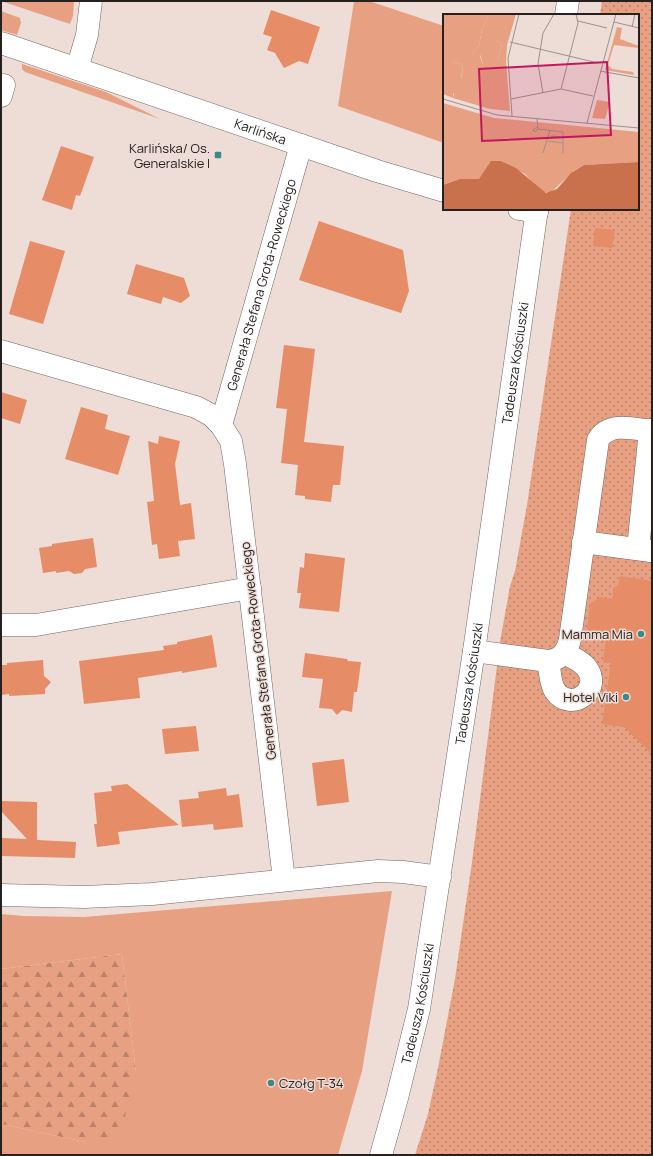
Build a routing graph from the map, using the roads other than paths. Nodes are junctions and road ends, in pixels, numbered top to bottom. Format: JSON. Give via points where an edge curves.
{"nodes":[{"id":1,"x":91,"y":1,"type":"edge"},
{"id":2,"x":568,"y":1,"type":"edge"},
{"id":3,"x":566,"y":14,"type":"edge"},
{"id":4,"x":1,"y":43,"type":"edge"},
{"id":5,"x":78,"y":69,"type":"junction"},
{"id":6,"x":301,"y":145,"type":"junction"},
{"id":7,"x":443,"y":191,"type":"edge"},
{"id":8,"x":531,"y":210,"type":"edge"},
{"id":9,"x":1,"y":351,"type":"edge"},
{"id":10,"x":221,"y":425,"type":"junction"},
{"id":11,"x":651,"y":430,"type":"edge"},
{"id":12,"x":583,"y":542,"type":"junction"},
{"id":13,"x":645,"y":550,"type":"edge"},
{"id":14,"x":250,"y":588,"type":"junction"},
{"id":15,"x":1,"y":625,"type":"edge"},
{"id":16,"x":474,"y":651,"type":"junction"},
{"id":17,"x":440,"y":877,"type":"junction"},
{"id":18,"x":284,"y":880,"type":"junction"},
{"id":19,"x":1,"y":895,"type":"edge"},
{"id":20,"x":381,"y":1155,"type":"edge"}],
"edges":[{"from":1,"to":5,"type":"street","via":[[87,35]]},
{"from":2,"to":3,"type":"street"},
{"from":4,"to":5,"type":"street","name":"Karlińska"},
{"from":5,"to":6,"type":"street","name":"Karlińska"},
{"from":6,"to":7,"type":"street","name":"Karlińska"},
{"from":6,"to":10,"type":"street","name":"Generała Stefana Grota-Roweckiego"},
{"from":8,"to":16,"type":"street","name":"Tadeusza Kościuszki"},
{"from":9,"to":10,"type":"street","name":"Generała Stefana Grota-Roweckiego","via":[[196,408],[211,414]]},
{"from":10,"to":14,"type":"street","name":"Generała Stefana Grota-Roweckiego","via":[[231,441],[234,452]]},
{"from":11,"to":12,"type":"street","via":[[612,428],[601,435],[596,446]]},
{"from":11,"to":13,"type":"street"},
{"from":12,"to":13,"type":"street"},
{"from":12,"to":16,"type":"street","via":[[570,639],[556,657]]},
{"from":14,"to":15,"type":"street","via":[[36,625]]},
{"from":14,"to":18,"type":"street","name":"Generała Stefana Grota-Roweckiego"},
{"from":16,"to":17,"type":"street","name":"Tadeusza Kościuszki"},
{"from":17,"to":18,"type":"street","via":[[384,871]]},
{"from":17,"to":20,"type":"street","name":"Tadeusza Kościuszki","via":[[419,1009]]},
{"from":18,"to":19,"type":"street","via":[[119,896]]}]}
